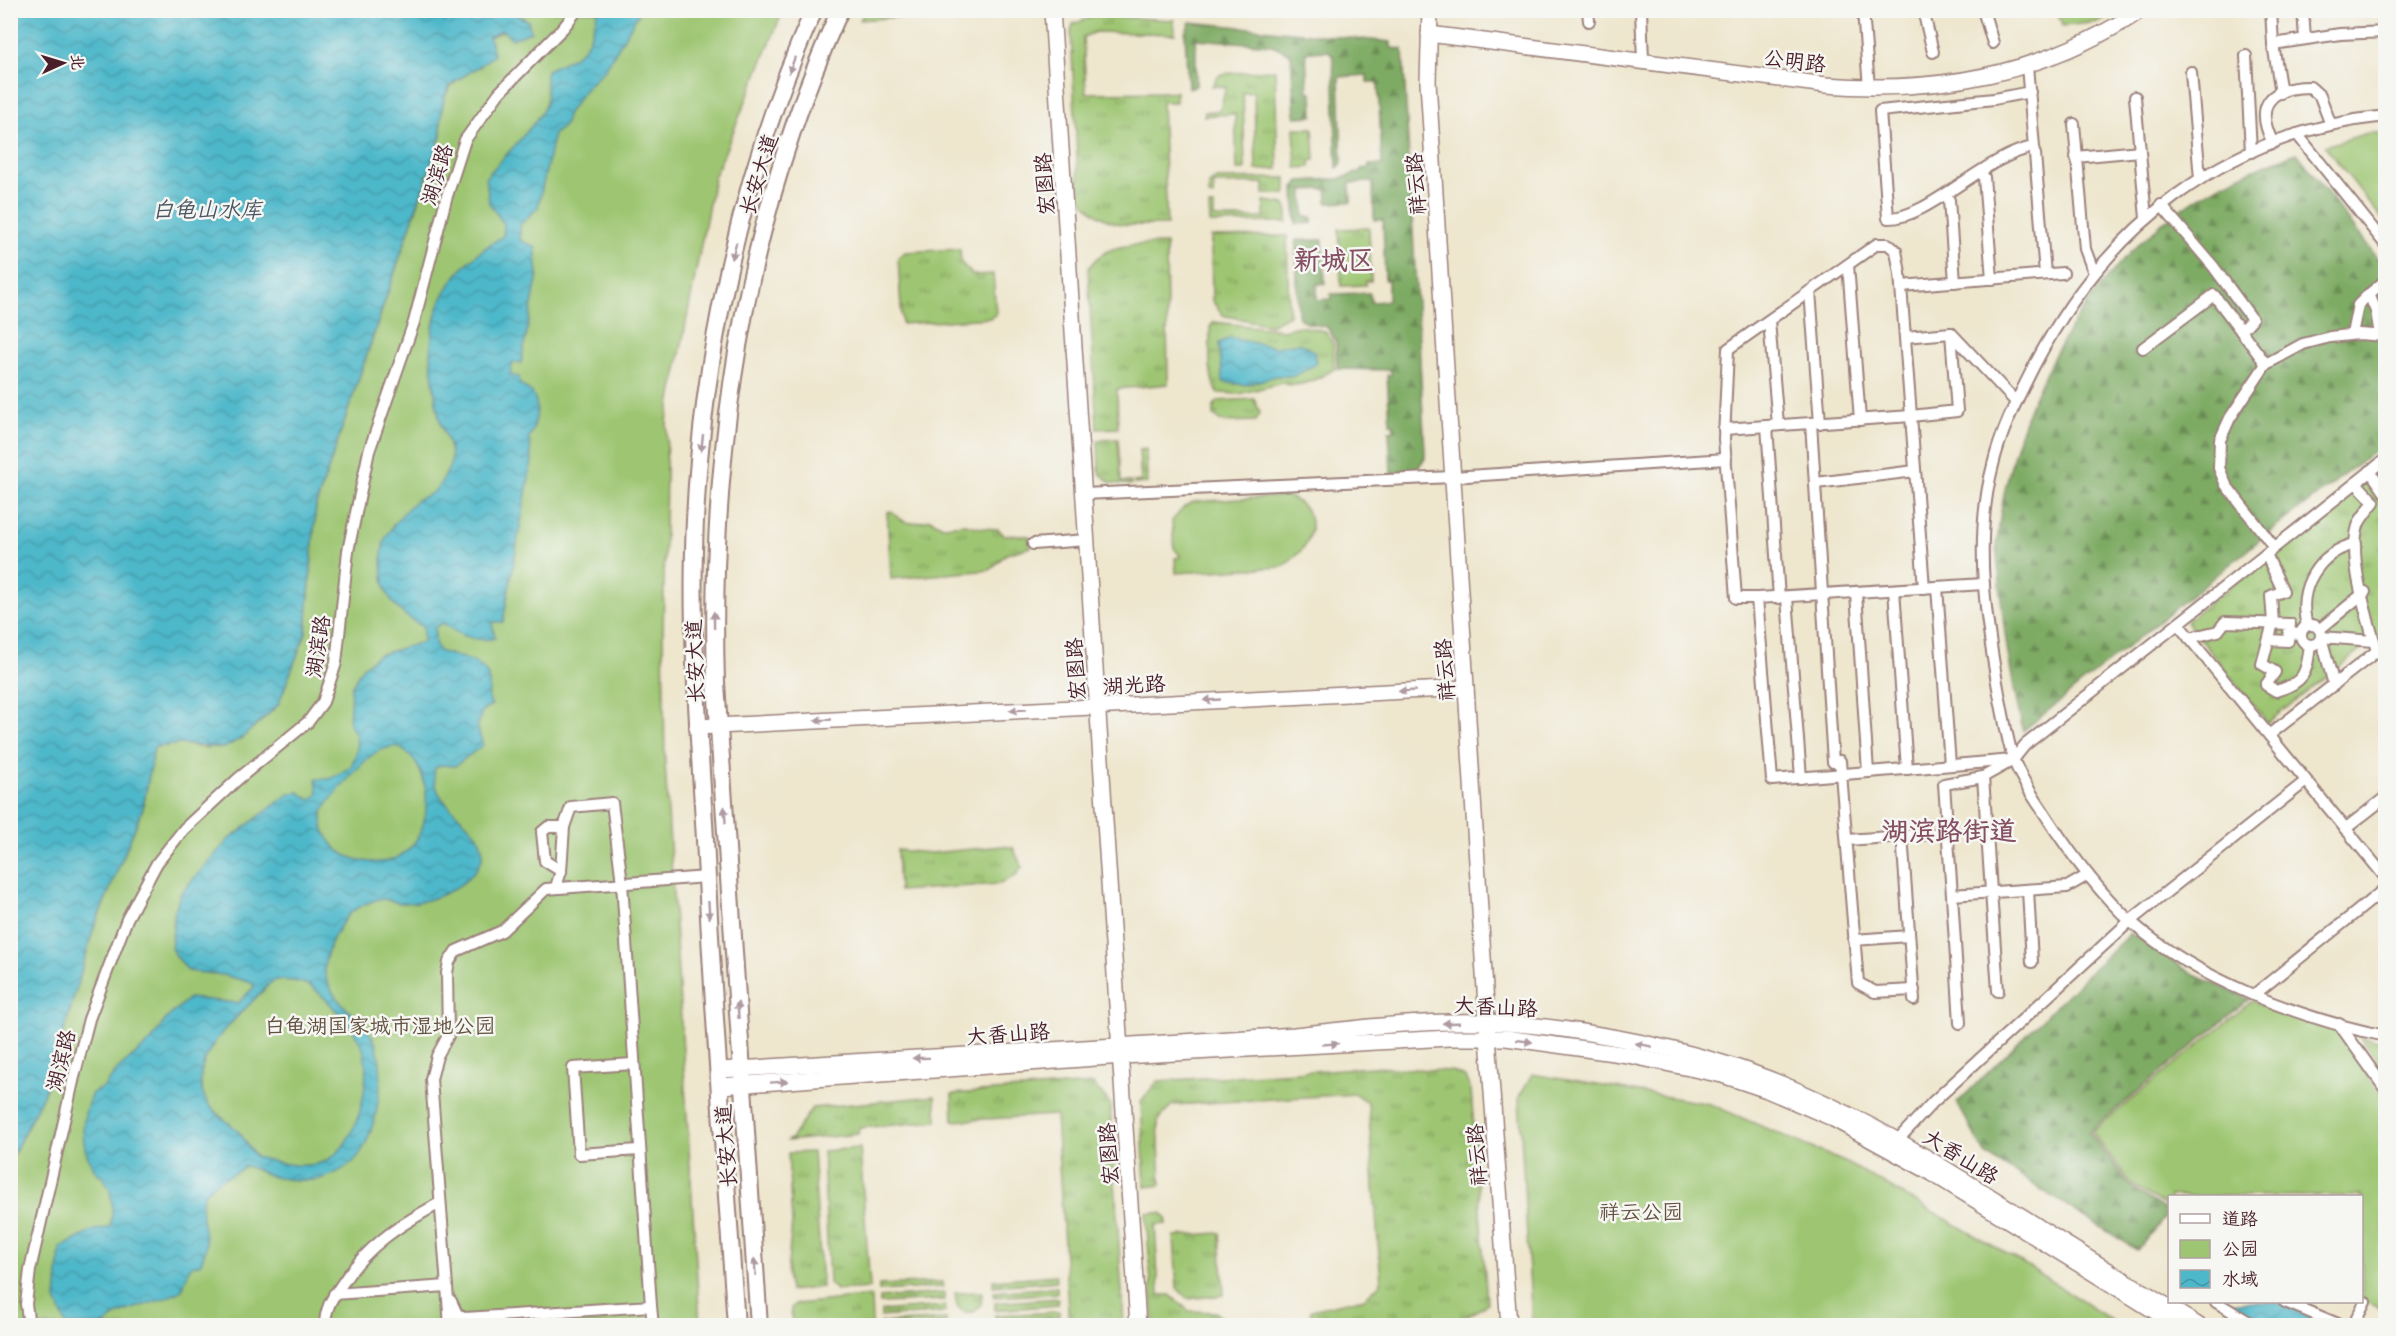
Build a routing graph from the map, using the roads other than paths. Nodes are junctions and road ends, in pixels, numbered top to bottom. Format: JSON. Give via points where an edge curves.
{"nodes":[{"id":1,"x":577,"y":10,"type":"edge"},
{"id":2,"x":814,"y":10,"type":"edge"},
{"id":3,"x":840,"y":10,"type":"edge"},
{"id":4,"x":1052,"y":10,"type":"edge"},
{"id":5,"x":1430,"y":10,"type":"edge"},
{"id":6,"x":1641,"y":10,"type":"edge"},
{"id":7,"x":1863,"y":10,"type":"edge"},
{"id":8,"x":1923,"y":10,"type":"edge"},
{"id":9,"x":1983,"y":10,"type":"edge"},
{"id":10,"x":2141,"y":10,"type":"edge"},
{"id":11,"x":2271,"y":10,"type":"edge"},
{"id":12,"x":2303,"y":10,"type":"edge"},
{"id":13,"x":2385,"y":32,"type":"edge"},
{"id":14,"x":1429,"y":34,"type":"junction"},
{"id":15,"x":2305,"y":39,"type":"junction"},
{"id":16,"x":1993,"y":43,"type":"dead end"},
{"id":17,"x":2273,"y":44,"type":"junction"},
{"id":18,"x":1933,"y":52,"type":"dead end"},
{"id":19,"x":2246,"y":57,"type":"dead end"},
{"id":20,"x":1643,"y":60,"type":"junction"},
{"id":21,"x":2027,"y":66,"type":"junction"},
{"id":22,"x":2191,"y":72,"type":"dead end"},
{"id":23,"x":1869,"y":88,"type":"junction"},
{"id":24,"x":2030,"y":92,"type":"junction"},
{"id":25,"x":2281,"y":93,"type":"junction"},
{"id":26,"x":2135,"y":97,"type":"dead end"},
{"id":27,"x":2385,"y":116,"type":"edge"},
{"id":28,"x":2074,"y":124,"type":"dead end"},
{"id":29,"x":2331,"y":125,"type":"junction"},
{"id":30,"x":2297,"y":134,"type":"junction"},
{"id":31,"x":2273,"y":143,"type":"junction"},
{"id":32,"x":2140,"y":151,"type":"junction"},
{"id":33,"x":2252,"y":152,"type":"junction"},
{"id":34,"x":2035,"y":154,"type":"dead end"},
{"id":35,"x":2076,"y":158,"type":"junction"},
{"id":36,"x":1984,"y":177,"type":"dead end"},
{"id":37,"x":2200,"y":179,"type":"junction"},
{"id":38,"x":1949,"y":200,"type":"dead end"},
{"id":39,"x":2162,"y":205,"type":"junction"},
{"id":40,"x":2146,"y":218,"type":"junction"},
{"id":41,"x":2385,"y":245,"type":"edge"},
{"id":42,"x":1848,"y":265,"type":"junction"},
{"id":43,"x":2063,"y":273,"type":"dead end"},
{"id":44,"x":2094,"y":273,"type":"junction"},
{"id":45,"x":2045,"y":274,"type":"junction"},
{"id":46,"x":1992,"y":279,"type":"junction"},
{"id":47,"x":2385,"y":280,"type":"edge"},
{"id":48,"x":1955,"y":282,"type":"junction"},
{"id":49,"x":1901,"y":286,"type":"junction"},
{"id":50,"x":1810,"y":291,"type":"junction"},
{"id":51,"x":2369,"y":294,"type":"junction"},
{"id":52,"x":1769,"y":321,"type":"junction"},
{"id":53,"x":2241,"y":331,"type":"junction"},
{"id":54,"x":1951,"y":333,"type":"junction"},
{"id":55,"x":2352,"y":334,"type":"junction"},
{"id":56,"x":2383,"y":336,"type":"edge"},
{"id":57,"x":1905,"y":337,"type":"junction"},
{"id":58,"x":2143,"y":348,"type":"dead end"},
{"id":59,"x":2266,"y":364,"type":"junction"},
{"id":60,"x":2016,"y":402,"type":"junction"},
{"id":61,"x":1911,"y":416,"type":"junction"},
{"id":62,"x":1860,"y":420,"type":"junction"},
{"id":63,"x":1816,"y":423,"type":"junction"},
{"id":64,"x":1772,"y":426,"type":"junction"},
{"id":65,"x":1724,"y":429,"type":"junction"},
{"id":66,"x":1726,"y":459,"type":"junction"},
{"id":67,"x":2385,"y":459,"type":"edge"},
{"id":68,"x":1915,"y":471,"type":"junction"},
{"id":69,"x":2370,"y":471,"type":"junction"},
{"id":70,"x":1452,"y":477,"type":"junction"},
{"id":71,"x":1815,"y":483,"type":"junction"},
{"id":72,"x":2356,"y":483,"type":"junction"},
{"id":73,"x":1084,"y":494,"type":"junction"},
{"id":74,"x":2385,"y":494,"type":"edge"},
{"id":75,"x":2374,"y":502,"type":"junction"},
{"id":76,"x":1087,"y":540,"type":"junction"},
{"id":77,"x":1033,"y":543,"type":"dead end"},
{"id":78,"x":2356,"y":544,"type":"junction"},
{"id":79,"x":2270,"y":551,"type":"junction"},
{"id":80,"x":1984,"y":584,"type":"junction"},
{"id":81,"x":1937,"y":587,"type":"junction"},
{"id":82,"x":1924,"y":588,"type":"junction"},
{"id":83,"x":1894,"y":590,"type":"junction"},
{"id":84,"x":1856,"y":593,"type":"junction"},
{"id":85,"x":2364,"y":594,"type":"junction"},
{"id":86,"x":1821,"y":596,"type":"junction"},
{"id":87,"x":1757,"y":598,"type":"junction"},
{"id":88,"x":1783,"y":598,"type":"junction"},
{"id":89,"x":2273,"y":622,"type":"junction"},
{"id":90,"x":2178,"y":624,"type":"junction"},
{"id":91,"x":2299,"y":631,"type":"junction"},
{"id":92,"x":2320,"y":632,"type":"junction"},
{"id":93,"x":2189,"y":638,"type":"junction"},
{"id":94,"x":2270,"y":640,"type":"junction"},
{"id":95,"x":2310,"y":645,"type":"junction"},
{"id":96,"x":2379,"y":645,"type":"edge"},
{"id":97,"x":2334,"y":685,"type":"junction"},
{"id":98,"x":1466,"y":688,"type":"junction"},
{"id":99,"x":1098,"y":706,"type":"junction"},
{"id":100,"x":718,"y":725,"type":"junction"},
{"id":101,"x":697,"y":727,"type":"junction"},
{"id":102,"x":2269,"y":735,"type":"junction"},
{"id":103,"x":2013,"y":760,"type":"junction"},
{"id":104,"x":1950,"y":765,"type":"junction"},
{"id":105,"x":1907,"y":769,"type":"junction"},
{"id":106,"x":1868,"y":772,"type":"junction"},
{"id":107,"x":1842,"y":774,"type":"junction"},
{"id":108,"x":1983,"y":777,"type":"junction"},
{"id":109,"x":1802,"y":778,"type":"junction"},
{"id":110,"x":2306,"y":781,"type":"junction"},
{"id":111,"x":2385,"y":797,"type":"edge"},
{"id":112,"x":564,"y":827,"type":"junction"},
{"id":113,"x":2345,"y":829,"type":"junction"},
{"id":114,"x":1947,"y":833,"type":"junction"},
{"id":115,"x":1902,"y":836,"type":"junction"},
{"id":116,"x":1847,"y":840,"type":"junction"},
{"id":117,"x":561,"y":871,"type":"junction"},
{"id":118,"x":2088,"y":875,"type":"junction"},
{"id":119,"x":707,"y":877,"type":"junction"},
{"id":120,"x":2385,"y":878,"type":"edge"},
{"id":121,"x":622,"y":883,"type":"junction"},
{"id":122,"x":556,"y":887,"type":"junction"},
{"id":123,"x":2385,"y":888,"type":"edge"},
{"id":124,"x":2028,"y":890,"type":"junction"},
{"id":125,"x":1991,"y":893,"type":"junction"},
{"id":126,"x":1952,"y":896,"type":"junction"},
{"id":127,"x":2130,"y":921,"type":"junction"},
{"id":128,"x":1910,"y":936,"type":"junction"},
{"id":129,"x":1854,"y":940,"type":"junction"},
{"id":130,"x":2032,"y":962,"type":"dead end"},
{"id":131,"x":1998,"y":991,"type":"dead end"},
{"id":132,"x":2255,"y":994,"type":"junction"},
{"id":133,"x":1960,"y":1023,"type":"dead end"},
{"id":134,"x":2339,"y":1024,"type":"junction"},
{"id":135,"x":1487,"y":1030,"type":"junction"},
{"id":136,"x":2385,"y":1036,"type":"edge"},
{"id":137,"x":1121,"y":1051,"type":"junction"},
{"id":138,"x":633,"y":1064,"type":"junction"},
{"id":139,"x":742,"y":1077,"type":"junction"},
{"id":140,"x":720,"y":1078,"type":"junction"},
{"id":141,"x":2385,"y":1090,"type":"edge"},
{"id":142,"x":1893,"y":1144,"type":"junction"},
{"id":143,"x":639,"y":1150,"type":"junction"},
{"id":144,"x":440,"y":1203,"type":"junction"},
{"id":145,"x":447,"y":1286,"type":"junction"},
{"id":146,"x":334,"y":1294,"type":"junction"},
{"id":147,"x":2365,"y":1302,"type":"dead end"},
{"id":148,"x":2223,"y":1303,"type":"edge"},
{"id":149,"x":2300,"y":1304,"type":"edge"},
{"id":150,"x":651,"y":1306,"type":"junction"},
{"id":151,"x":29,"y":1326,"type":"edge"},
{"id":152,"x":325,"y":1326,"type":"edge"},
{"id":153,"x":450,"y":1326,"type":"edge"},
{"id":154,"x":652,"y":1326,"type":"edge"},
{"id":155,"x":736,"y":1326,"type":"edge"},
{"id":156,"x":759,"y":1326,"type":"edge"},
{"id":157,"x":1138,"y":1326,"type":"edge"},
{"id":158,"x":1509,"y":1326,"type":"edge"},
{"id":159,"x":2179,"y":1326,"type":"edge"},
{"id":160,"x":2199,"y":1326,"type":"edge"},
{"id":161,"x":2256,"y":1326,"type":"edge"},
{"id":162,"x":2343,"y":1326,"type":"edge"},
{"id":163,"x":2353,"y":1326,"type":"edge"}],
"edges":[{"from":1,"to":151,"type":"street","name":"湖滨路","via":[[499,93],[465,140],[414,322],[367,461],[348,551],[336,663],[323,702],[308,722],[184,830],[157,863],[128,919],[86,1029],[30,1270],[26,1304]]},
{"from":2,"to":101,"type":"main road","name":"长安大道","one_way":true,"via":[[755,176],[728,275],[710,377],[699,460],[694,547]]},
{"from":100,"to":3,"type":"main road","name":"长安大道","one_way":true,"via":[[714,590],[732,368],[750,278],[776,184]]},
{"from":4,"to":73,"type":"main road","name":"宏图路"},
{"from":5,"to":14,"type":"main road","name":"祥云路"},
{"from":6,"to":20,"type":"street"},
{"from":7,"to":23,"type":"street"},
{"from":8,"to":18,"type":"street"},
{"from":9,"to":16,"type":"street"},
{"from":10,"to":21,"type":"main road","name":"公明路","via":[[2095,39]]},
{"from":11,"to":17,"type":"street"},
{"from":12,"to":15,"type":"street"},
{"from":13,"to":15,"type":"street"},
{"from":14,"to":20,"type":"main road","name":"公明路"},
{"from":14,"to":70,"type":"main road","name":"祥云路","via":[[1428,82]]},
{"from":15,"to":17,"type":"street"},
{"from":17,"to":25,"type":"street"},
{"from":19,"to":33,"type":"street"},
{"from":20,"to":23,"type":"main road","name":"公明路"},
{"from":21,"to":23,"type":"main road","name":"公明路","via":[[1958,81]]},
{"from":21,"to":24,"type":"street"},
{"from":22,"to":37,"type":"street"},
{"from":24,"to":24,"type":"street","via":[[2034,147],[2004,156],[1907,216],[1888,218],[1880,111]]},
{"from":25,"to":29,"type":"street","via":[[2310,87],[2320,96]]},
{"from":25,"to":31,"type":"street","via":[[2271,96],[2264,108],[2266,128]]},
{"from":26,"to":32,"type":"street"},
{"from":27,"to":29,"type":"street"},
{"from":28,"to":35,"type":"street"},
{"from":29,"to":30,"type":"street"},
{"from":30,"to":31,"type":"street"},
{"from":30,"to":41,"type":"street"},
{"from":31,"to":33,"type":"street"},
{"from":32,"to":35,"type":"street"},
{"from":32,"to":40,"type":"street"},
{"from":33,"to":37,"type":"street"},
{"from":34,"to":45,"type":"street"},
{"from":35,"to":44,"type":"street","via":[[2085,249]]},
{"from":36,"to":46,"type":"street"},
{"from":37,"to":39,"type":"street"},
{"from":38,"to":48,"type":"street"},
{"from":39,"to":40,"type":"street"},
{"from":39,"to":53,"type":"street","via":[[2252,319]]},
{"from":40,"to":44,"type":"street"},
{"from":42,"to":49,"type":"street","via":[[1877,244],[1888,244],[1896,251]]},
{"from":42,"to":50,"type":"street"},
{"from":42,"to":62,"type":"street"},
{"from":43,"to":45,"type":"street"},
{"from":44,"to":60,"type":"street","via":[[2059,322]]},
{"from":45,"to":46,"type":"street"},
{"from":46,"to":48,"type":"street"},
{"from":47,"to":51,"type":"street"},
{"from":48,"to":49,"type":"street"},
{"from":49,"to":57,"type":"street"},
{"from":50,"to":52,"type":"street"},
{"from":50,"to":63,"type":"street"},
{"from":51,"to":55,"type":"street","via":[[2358,305]]},
{"from":51,"to":56,"type":"street"},
{"from":52,"to":64,"type":"street"},
{"from":52,"to":65,"type":"street","via":[[1728,349]]},
{"from":53,"to":58,"type":"street","via":[[2214,295]]},
{"from":53,"to":59,"type":"street"},
{"from":54,"to":57,"type":"street"},
{"from":54,"to":60,"type":"street"},
{"from":54,"to":61,"type":"street","via":[[1957,411]]},
{"from":55,"to":56,"type":"street"},
{"from":55,"to":59,"type":"street","via":[[2303,344]]},
{"from":57,"to":61,"type":"street"},
{"from":59,"to":79,"type":"street","via":[[2220,440],[2219,468]]},
{"from":60,"to":80,"type":"street","via":[[1993,465],[1987,498]]},
{"from":61,"to":62,"type":"street"},
{"from":61,"to":68,"type":"street"},
{"from":62,"to":63,"type":"street"},
{"from":63,"to":64,"type":"street"},
{"from":63,"to":71,"type":"street"},
{"from":64,"to":65,"type":"street"},
{"from":64,"to":88,"type":"street"},
{"from":65,"to":66,"type":"street"},
{"from":66,"to":70,"type":"street"},
{"from":66,"to":87,"type":"street","via":[[1736,598]]},
{"from":67,"to":69,"type":"street"},
{"from":68,"to":71,"type":"street"},
{"from":68,"to":82,"type":"street"},
{"from":69,"to":72,"type":"street"},
{"from":69,"to":74,"type":"street"},
{"from":70,"to":73,"type":"street"},
{"from":70,"to":98,"type":"main road","name":"祥云路"},
{"from":71,"to":86,"type":"street"},
{"from":72,"to":75,"type":"street"},
{"from":72,"to":79,"type":"street"},
{"from":73,"to":76,"type":"main road","name":"宏图路"},
{"from":74,"to":75,"type":"street"},
{"from":75,"to":78,"type":"street","via":[[2359,523]]},
{"from":76,"to":77,"type":"street"},
{"from":76,"to":99,"type":"main road","name":"宏图路"},
{"from":78,"to":85,"type":"street"},
{"from":78,"to":91,"type":"street","via":[[2336,550],[2314,570]]},
{"from":79,"to":89,"type":"street","via":[[2283,591],[2271,596]]},
{"from":79,"to":90,"type":"street"},
{"from":80,"to":81,"type":"street"},
{"from":80,"to":103,"type":"street","via":[[1992,657]]},
{"from":81,"to":82,"type":"street"},
{"from":81,"to":104,"type":"street"},
{"from":82,"to":83,"type":"street"},
{"from":83,"to":84,"type":"street"},
{"from":83,"to":105,"type":"street"},
{"from":84,"to":86,"type":"street"},
{"from":84,"to":106,"type":"street"},
{"from":85,"to":92,"type":"street"},
{"from":85,"to":96,"type":"street"},
{"from":86,"to":88,"type":"street"},
{"from":86,"to":107,"type":"street","via":[[1833,762],[1840,761]]},
{"from":87,"to":88,"type":"street"},
{"from":87,"to":109,"type":"street","via":[[1772,780]]},
{"from":88,"to":109,"type":"street"},
{"from":89,"to":91,"type":"street","via":[[2290,624]]},
{"from":89,"to":93,"type":"street","via":[[2225,622],[2218,630]]},
{"from":89,"to":94,"type":"street"},
{"from":90,"to":93,"type":"street"},
{"from":90,"to":103,"type":"street","via":[[2025,745]]},
{"from":91,"to":92,"type":"street","via":[[2315,625]]},
{"from":91,"to":94,"type":"street","via":[[2288,641]]},
{"from":91,"to":95,"type":"street","via":[[2301,639]]},
{"from":92,"to":95,"type":"street","via":[[2319,641]]},
{"from":92,"to":96,"type":"street"},
{"from":92,"to":97,"type":"street"},
{"from":93,"to":102,"type":"street"},
{"from":94,"to":95,"type":"street","via":[[2262,664],[2275,672],[2266,685],[2276,691],[2293,686],[2303,676]]},
{"from":96,"to":97,"type":"street"},
{"from":97,"to":102,"type":"street"},
{"from":98,"to":99,"type":"main road","name":"湖光路","one_way":true},
{"from":98,"to":135,"type":"main road","name":"祥云路"},
{"from":99,"to":100,"type":"main road","name":"湖光路","one_way":true},
{"from":99,"to":137,"type":"main road","name":"宏图路"},
{"from":100,"to":101,"type":"main road","name":"湖光路"},
{"from":139,"to":100,"type":"main road","name":"长安大道","one_way":true},
{"from":101,"to":119,"type":"main road","name":"长安大道"},
{"from":102,"to":110,"type":"street"},
{"from":103,"to":104,"type":"street"},
{"from":103,"to":108,"type":"street"},
{"from":103,"to":118,"type":"street"},
{"from":104,"to":105,"type":"street"},
{"from":105,"to":106,"type":"street"},
{"from":106,"to":107,"type":"street"},
{"from":107,"to":109,"type":"street"},
{"from":107,"to":116,"type":"street"},
{"from":108,"to":114,"type":"street","via":[[1944,784]]},
{"from":108,"to":125,"type":"street"},
{"from":110,"to":113,"type":"street"},
{"from":110,"to":127,"type":"street"},
{"from":111,"to":113,"type":"street"},
{"from":112,"to":117,"type":"street"},
{"from":112,"to":117,"type":"street","via":[[548,827],[542,832],[544,861]]},
{"from":112,"to":121,"type":"street","via":[[570,807],[612,803]]},
{"from":113,"to":120,"type":"street"},
{"from":114,"to":115,"type":"street"},
{"from":114,"to":126,"type":"street"},
{"from":115,"to":116,"type":"street"},
{"from":115,"to":128,"type":"street"},
{"from":116,"to":129,"type":"street"},
{"from":117,"to":122,"type":"street"},
{"from":118,"to":124,"type":"street","via":[[2067,887]]},
{"from":118,"to":127,"type":"street"},
{"from":119,"to":121,"type":"street"},
{"from":119,"to":140,"type":"main road","name":"长安大道","one_way":true},
{"from":121,"to":122,"type":"street"},
{"from":121,"to":138,"type":"street"},
{"from":122,"to":144,"type":"street","via":[[538,895],[502,931],[465,945],[449,962],[448,1036],[431,1079]]},
{"from":123,"to":132,"type":"street"},
{"from":124,"to":125,"type":"street"},
{"from":124,"to":130,"type":"street"},
{"from":125,"to":126,"type":"street"},
{"from":125,"to":131,"type":"street"},
{"from":126,"to":133,"type":"street"},
{"from":127,"to":132,"type":"street","via":[[2195,966]]},
{"from":127,"to":142,"type":"street"},
{"from":128,"to":129,"type":"street"},
{"from":128,"to":129,"type":"street","via":[[1914,995],[1875,992],[1858,983]]},
{"from":132,"to":134,"type":"street"},
{"from":134,"to":136,"type":"street"},
{"from":134,"to":141,"type":"street"},
{"from":135,"to":137,"type":"main road","name":"大香山路"},
{"from":135,"to":142,"type":"main road","name":"大香山路","via":[[1722,1075]]},
{"from":135,"to":158,"type":"main road","name":"祥云路"},
{"from":137,"to":139,"type":"main road","name":"大香山路"},
{"from":137,"to":157,"type":"main road","name":"宏图路"},
{"from":138,"to":143,"type":"street"},
{"from":138,"to":143,"type":"street","via":[[573,1068],[573,1079],[579,1154]]},
{"from":139,"to":140,"type":"main road","name":"大香山路"},
{"from":156,"to":139,"type":"main road","name":"长安大道","one_way":true},
{"from":140,"to":155,"type":"main road","name":"长安大道"},
{"from":142,"to":159,"type":"main road","name":"大香山路"},
{"from":142,"to":160,"type":"main road","name":"大香山路"},
{"from":143,"to":150,"type":"street"},
{"from":144,"to":145,"type":"street"},
{"from":144,"to":146,"type":"street","via":[[386,1234],[350,1270]]},
{"from":145,"to":146,"type":"street"},
{"from":145,"to":150,"type":"street","via":[[454,1309],[465,1318]]},
{"from":145,"to":153,"type":"street"},
{"from":146,"to":152,"type":"street"},
{"from":147,"to":163,"type":"street"},
{"from":148,"to":161,"type":"street"},
{"from":149,"to":162,"type":"street"},
{"from":150,"to":154,"type":"street"}]}
